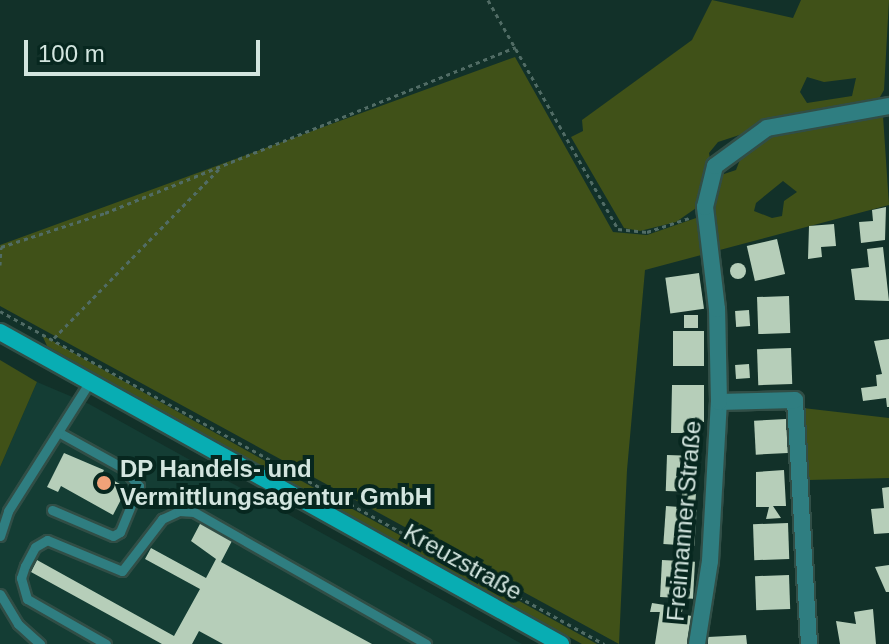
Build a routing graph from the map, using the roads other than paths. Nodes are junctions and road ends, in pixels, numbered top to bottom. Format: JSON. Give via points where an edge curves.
{"nodes":[{"id":1,"x":889,"y":106,"type":"edge"},
{"id":2,"x":0,"y":332,"type":"edge"},
{"id":3,"x":89,"y":383,"type":"junction"},
{"id":4,"x":719,"y":402,"type":"junction"},
{"id":5,"x":58,"y":432,"type":"junction"},
{"id":6,"x":52,"y":510,"type":"dead end"},
{"id":7,"x":0,"y":536,"type":"edge"},
{"id":8,"x":0,"y":594,"type":"edge"},
{"id":9,"x":40,"y":644,"type":"edge"},
{"id":10,"x":106,"y":644,"type":"edge"},
{"id":11,"x":426,"y":644,"type":"edge"},
{"id":12,"x":561,"y":644,"type":"edge"},
{"id":13,"x":697,"y":644,"type":"edge"},
{"id":14,"x":809,"y":644,"type":"edge"}],
"edges":[{"from":1,"to":4,"type":"street","name":"Freimanner Straße","via":[[767,128],[715,166],[705,207],[717,309]]},
{"from":2,"to":3,"type":"main road","name":"Kreuzstraße"},
{"from":3,"to":5,"type":"lane"},
{"from":3,"to":12,"type":"main road","name":"Kreuzstraße"},
{"from":4,"to":13,"type":"street","name":"Freimanner Straße","via":[[710,561]]},
{"from":4,"to":14,"type":"street","via":[[795,400]]},
{"from":5,"to":6,"type":"lane","via":[[123,468],[139,486],[120,532],[113,536]]},
{"from":5,"to":7,"type":"lane","via":[[8,511]]},
{"from":8,"to":9,"type":"lane","via":[[18,624]]},
{"from":10,"to":11,"type":"lane","via":[[27,599],[21,578],[35,547],[47,540],[122,571],[162,519],[179,511],[194,512]]}]}
